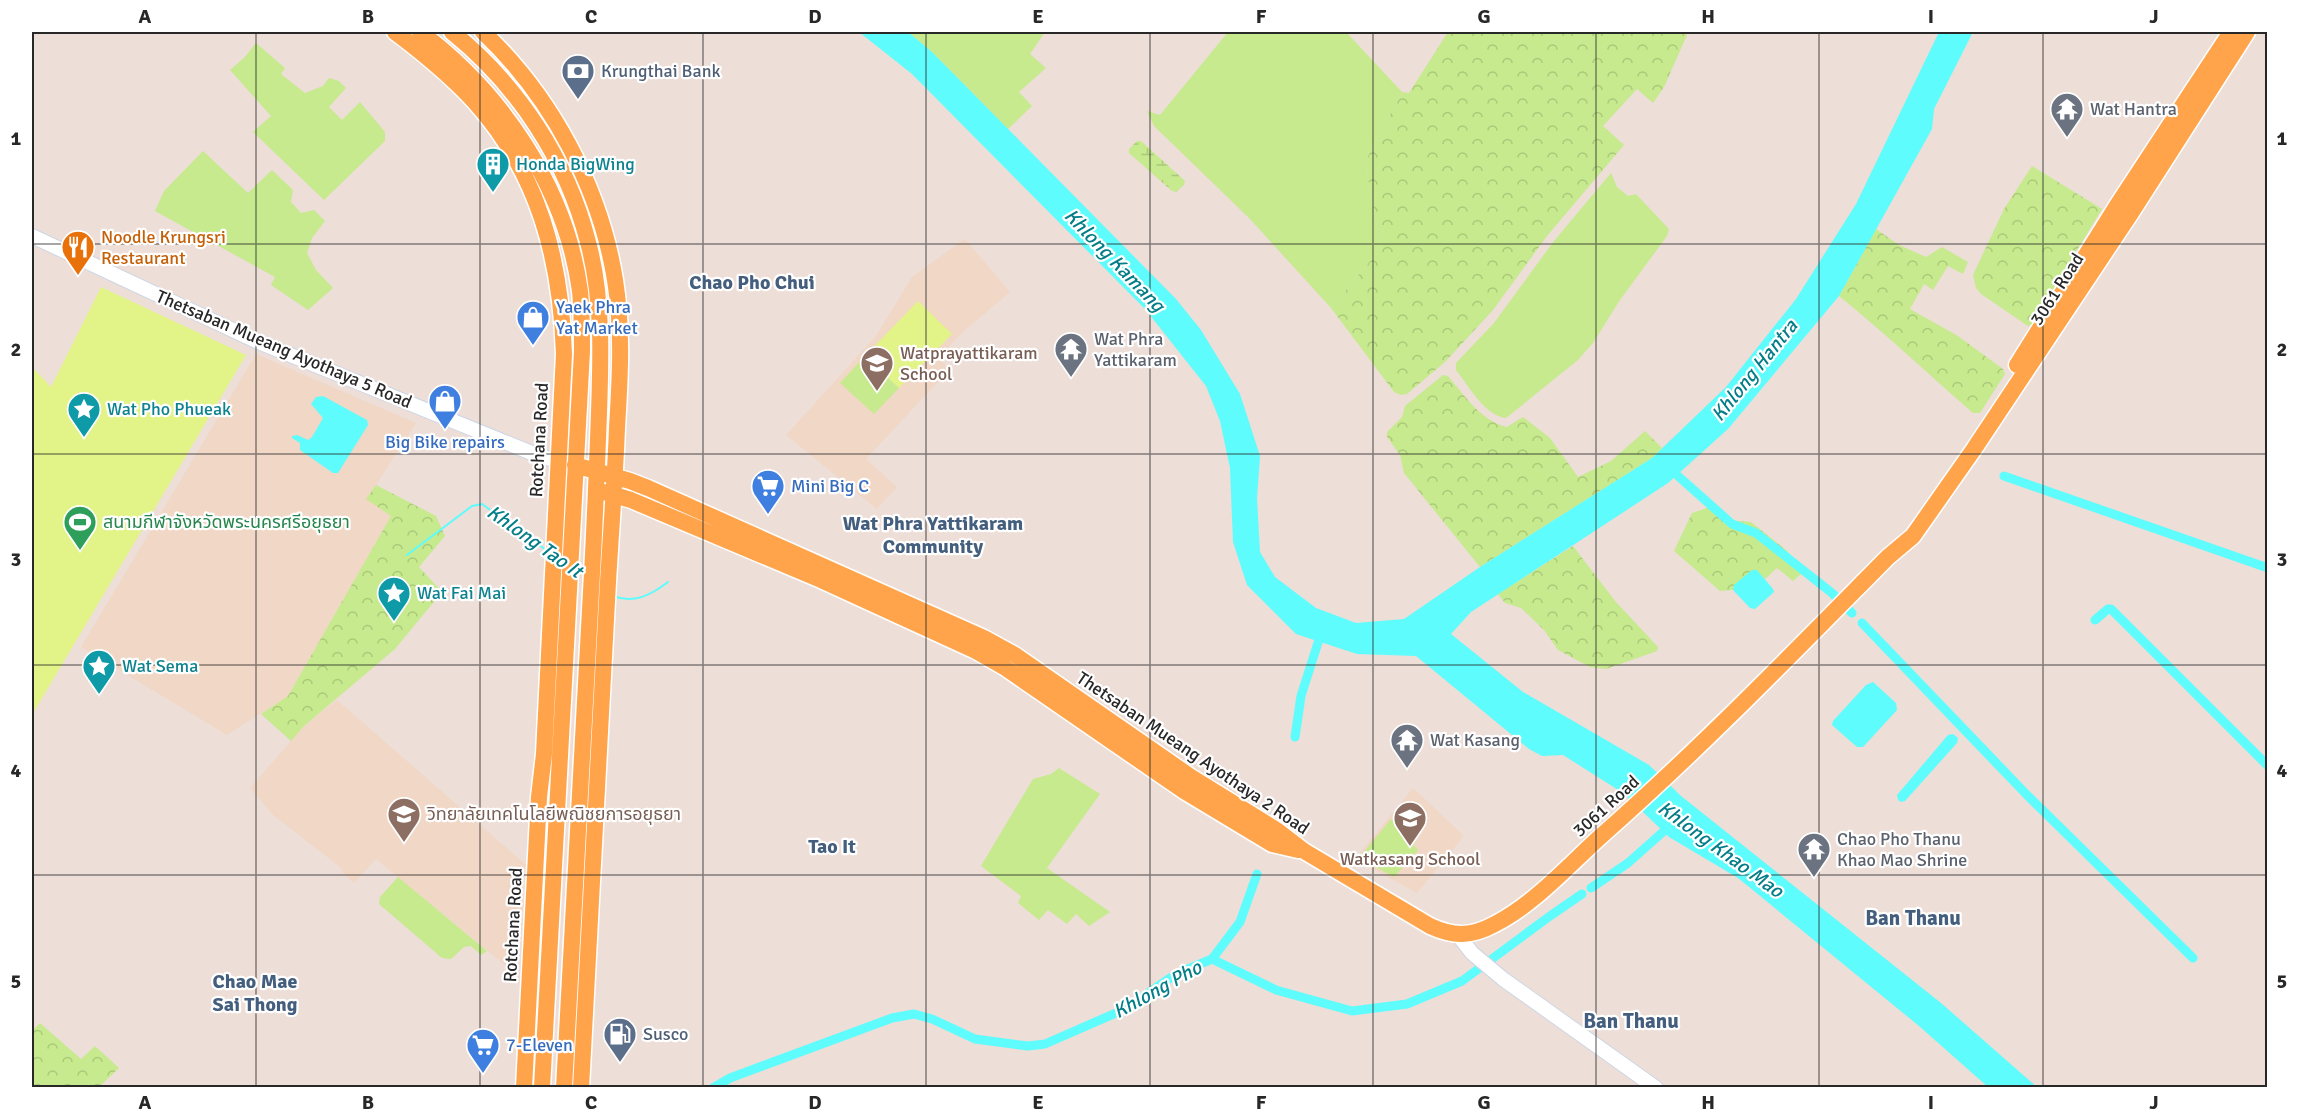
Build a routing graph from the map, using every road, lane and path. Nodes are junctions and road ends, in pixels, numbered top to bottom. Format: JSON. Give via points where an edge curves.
{"nodes":[{"id":1,"x":395,"y":32,"type":"edge"},
{"id":2,"x":420,"y":32,"type":"edge"},
{"id":3,"x":452,"y":32,"type":"edge"},
{"id":4,"x":483,"y":32,"type":"edge"},
{"id":5,"x":2231,"y":32,"type":"edge"},
{"id":6,"x":2247,"y":32,"type":"edge"},
{"id":7,"x":2125,"y":208,"type":"junction"},
{"id":8,"x":32,"y":237,"type":"edge"},
{"id":9,"x":557,"y":467,"type":"junction"},
{"id":10,"x":597,"y":472,"type":"junction"},
{"id":11,"x":574,"y":473,"type":"junction"},
{"id":12,"x":616,"y":477,"type":"junction"},
{"id":13,"x":597,"y":490,"type":"junction"},
{"id":14,"x":614,"y":494,"type":"junction"},
{"id":15,"x":539,"y":797,"type":"junction"},
{"id":16,"x":557,"y":799,"type":"junction"},
{"id":17,"x":588,"y":802,"type":"junction"},
{"id":18,"x":1304,"y":852,"type":"junction"},
{"id":19,"x":1458,"y":935,"type":"junction"},
{"id":20,"x":524,"y":1088,"type":"edge"},
{"id":21,"x":542,"y":1088,"type":"edge"},
{"id":22,"x":564,"y":1088,"type":"edge"},
{"id":23,"x":581,"y":1088,"type":"edge"},
{"id":24,"x":1656,"y":1088,"type":"edge"}],
"edges":[{"from":1,"to":9,"type":"main road","name":"Rotchana Road","via":[[448,75],[485,114],[512,154],[539,207],[562,310],[564,354]]},
{"from":2,"to":11,"type":"main road","name":"Rotchana Road","via":[[460,65],[509,122],[545,180],[561,219],[577,278],[582,315]]},
{"from":3,"to":10,"type":"main road","via":[[489,65],[529,114],[552,150],[580,215],[599,303]]},
{"from":4,"to":12,"type":"main road","via":[[543,104],[582,172],[597,211],[615,279],[620,332]]},
{"from":5,"to":7,"type":"main road","name":"3061 Road"},
{"from":6,"to":7,"type":"main road","name":"3061 Road"},
{"from":7,"to":19,"type":"main road","name":"3061 Road","via":[[1888,557],[1673,770],[1531,899],[1496,924]]},
{"from":8,"to":9,"type":"street","name":"Thetsaban Mueang Ayothaya 5 Road","via":[[256,341]]},
{"from":9,"to":11,"type":"street","name":"Thetsaban Mueang Ayothaya 5 Road"},
{"from":9,"to":15,"type":"main road","name":"Rotchana Road"},
{"from":10,"to":11,"type":"main road","name":"Thetsaban Mueang Ayothaya 2 Road"},
{"from":10,"to":12,"type":"main road","name":"Thetsaban Mueang Ayothaya 2 Road"},
{"from":10,"to":13,"type":"main road"},
{"from":11,"to":13,"type":"main road","name":"Thetsaban Mueang Ayothaya 2 Road"},
{"from":11,"to":16,"type":"main road","name":"Rotchana Road"},
{"from":12,"to":14,"type":"main road"},
{"from":12,"to":18,"type":"main road","name":"Thetsaban Mueang Ayothaya 2 Road","via":[[984,638],[1015,655]]},
{"from":13,"to":14,"type":"main road","name":"Thetsaban Mueang Ayothaya 2 Road"},
{"from":13,"to":17,"type":"main road","via":[[591,592]]},
{"from":14,"to":17,"type":"main road"},
{"from":14,"to":18,"type":"main road","name":"Thetsaban Mueang Ayothaya 2 Road","via":[[821,580],[976,651],[1184,791],[1272,844]]},
{"from":15,"to":16,"type":"main road"},
{"from":15,"to":20,"type":"main road","name":"Rotchana Road"},
{"from":16,"to":21,"type":"main road","name":"Rotchana Road"},
{"from":17,"to":22,"type":"main road"},
{"from":17,"to":23,"type":"main road"},
{"from":18,"to":19,"type":"main road","via":[[1430,926]]},
{"from":19,"to":24,"type":"street","via":[[1472,953],[1503,979]]}]}
